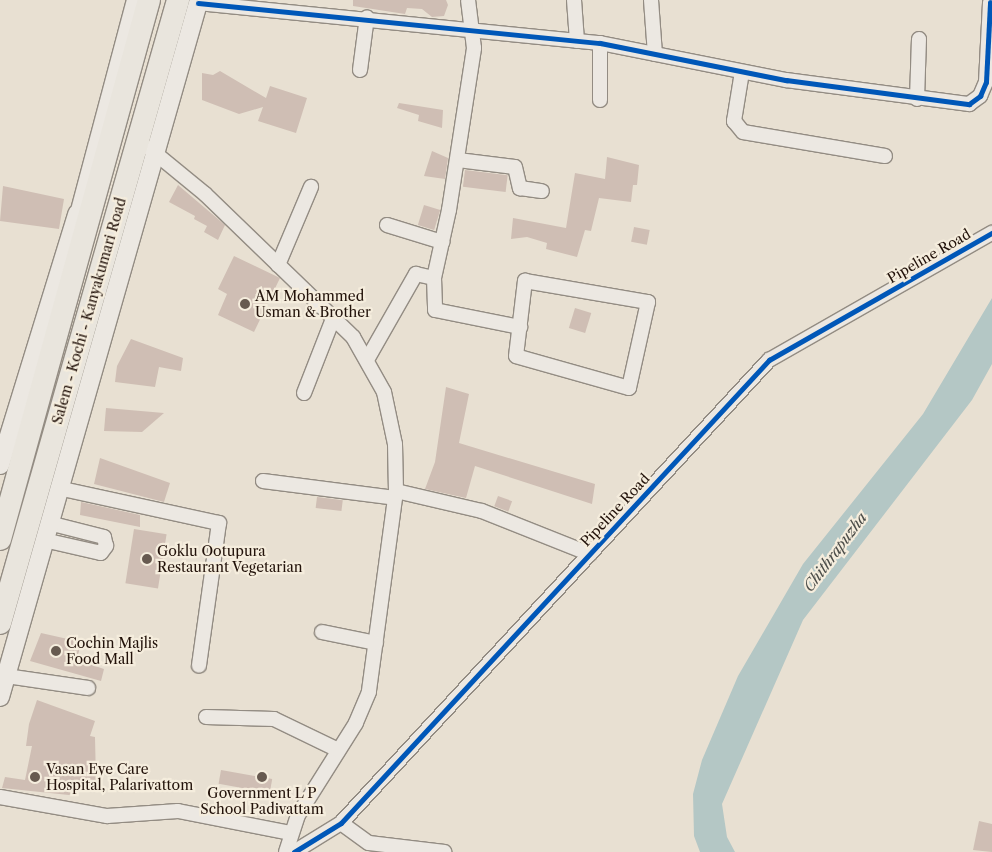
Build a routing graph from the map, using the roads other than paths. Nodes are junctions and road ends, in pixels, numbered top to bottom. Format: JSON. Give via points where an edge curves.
{"nodes":[{"id":1,"x":134,"y":0,"type":"edge"},
{"id":2,"x":149,"y":0,"type":"edge"},
{"id":3,"x":468,"y":0,"type":"edge"},
{"id":4,"x":574,"y":0,"type":"edge"},
{"id":5,"x":650,"y":0,"type":"edge"},
{"id":6,"x":192,"y":1,"type":"edge"},
{"id":7,"x":990,"y":2,"type":"dead end"},
{"id":8,"x":367,"y":17,"type":"junction"},
{"id":9,"x":472,"y":27,"type":"junction"},
{"id":10,"x":920,"y":39,"type":"dead end"},
{"id":11,"x":577,"y":41,"type":"junction"},
{"id":12,"x":600,"y":43,"type":"junction"},
{"id":13,"x":655,"y":54,"type":"junction"},
{"id":14,"x":360,"y":70,"type":"dead end"},
{"id":15,"x":742,"y":72,"type":"junction"},
{"id":16,"x":600,"y":100,"type":"dead end"},
{"id":17,"x":917,"y":100,"type":"junction"},
{"id":18,"x":146,"y":146,"type":"junction"},
{"id":19,"x":884,"y":156,"type":"dead end"},
{"id":20,"x":458,"y":160,"type":"junction"},
{"id":21,"x":312,"y":187,"type":"dead end"},
{"id":22,"x":542,"y":192,"type":"dead end"},
{"id":23,"x":77,"y":214,"type":"joint"},
{"id":24,"x":387,"y":225,"type":"dead end"},
{"id":25,"x":992,"y":234,"type":"edge"},
{"id":26,"x":442,"y":242,"type":"junction"},
{"id":27,"x":278,"y":265,"type":"junction"},
{"id":28,"x":434,"y":278,"type":"junction"},
{"id":29,"x":66,"y":302,"type":"junction"},
{"id":30,"x":90,"y":310,"type":"junction"},
{"id":31,"x":334,"y":316,"type":"junction"},
{"id":32,"x":520,"y":327,"type":"junction"},
{"id":33,"x":368,"y":358,"type":"junction"},
{"id":34,"x":304,"y":393,"type":"dead end"},
{"id":35,"x":55,"y":462,"type":"junction"},
{"id":36,"x":0,"y":465,"type":"edge"},
{"id":37,"x":263,"y":481,"type":"dead end"},
{"id":38,"x":58,"y":488,"type":"junction"},
{"id":39,"x":395,"y":495,"type":"junction"},
{"id":40,"x":0,"y":539,"type":"edge"},
{"id":41,"x":590,"y":554,"type":"junction"},
{"id":42,"x":0,"y":623,"type":"edge"},
{"id":43,"x":322,"y":632,"type":"dead end"},
{"id":44,"x":376,"y":643,"type":"junction"},
{"id":45,"x":199,"y":666,"type":"dead end"},
{"id":46,"x":6,"y":676,"type":"junction"},
{"id":47,"x":88,"y":688,"type":"dead end"},
{"id":48,"x":0,"y":697,"type":"edge"},
{"id":49,"x":206,"y":717,"type":"dead end"},
{"id":50,"x":338,"y":750,"type":"junction"},
{"id":51,"x":0,"y":797,"type":"edge"},
{"id":52,"x":341,"y":823,"type":"junction"},
{"id":53,"x":290,"y":833,"type":"junction"},
{"id":54,"x":286,"y":852,"type":"edge"},
{"id":55,"x":294,"y":852,"type":"edge"},
{"id":56,"x":444,"y":852,"type":"edge"}],
"edges":[{"from":1,"to":23,"type":"street"},
{"from":2,"to":29,"type":"highway","name":"Salem - Kochi - Kanyakumari Road"},
{"from":3,"to":9,"type":"street"},
{"from":4,"to":11,"type":"street"},
{"from":5,"to":13,"type":"street"},
{"from":6,"to":8,"type":"street"},
{"from":6,"to":18,"type":"highway","name":"Salem - Kochi - Kanyakumari Road"},
{"from":7,"to":17,"type":"street","via":[[986,82],[980,96],[969,104]]},
{"from":8,"to":9,"type":"street"},
{"from":8,"to":14,"type":"street"},
{"from":9,"to":11,"type":"street"},
{"from":9,"to":20,"type":"street","via":[[474,48]]},
{"from":10,"to":17,"type":"street"},
{"from":11,"to":12,"type":"street"},
{"from":12,"to":13,"type":"street"},
{"from":12,"to":16,"type":"street"},
{"from":13,"to":15,"type":"street"},
{"from":15,"to":17,"type":"street"},
{"from":15,"to":19,"type":"street","via":[[734,121],[743,132]]},
{"from":18,"to":27,"type":"street"},
{"from":18,"to":30,"type":"highway","name":"Salem - Kochi - Kanyakumari Road"},
{"from":18,"to":35,"type":"street"},
{"from":20,"to":22,"type":"street","via":[[515,167],[520,188]]},
{"from":20,"to":26,"type":"street"},
{"from":21,"to":27,"type":"street"},
{"from":23,"to":36,"type":"street"},
{"from":24,"to":26,"type":"street"},
{"from":25,"to":41,"type":"street","name":"Pipeline Road","via":[[769,360]]},
{"from":26,"to":28,"type":"street"},
{"from":27,"to":31,"type":"street"},
{"from":28,"to":32,"type":"street","via":[[435,310]]},
{"from":28,"to":33,"type":"street","via":[[416,274]]},
{"from":29,"to":30,"type":"highway"},
{"from":29,"to":40,"type":"highway","name":"Salem - Kochi - Kanyakumari Road"},
{"from":30,"to":35,"type":"highway","name":"Salem - Kochi - Kanyakumari Road"},
{"from":31,"to":33,"type":"street"},
{"from":31,"to":34,"type":"street"},
{"from":32,"to":32,"type":"street","via":[[516,356],[629,388],[648,302],[525,280]]},
{"from":33,"to":39,"type":"street","via":[[384,392],[395,444]]},
{"from":35,"to":38,"type":"street"},
{"from":35,"to":42,"type":"highway","name":"Salem - Kochi - Kanyakumari Road"},
{"from":37,"to":39,"type":"street"},
{"from":38,"to":45,"type":"street","via":[[219,523]]},
{"from":38,"to":46,"type":"street"},
{"from":39,"to":41,"type":"street","via":[[482,511]]},
{"from":39,"to":44,"type":"street"},
{"from":41,"to":52,"type":"street","name":"Pipeline Road"},
{"from":43,"to":44,"type":"street"},
{"from":44,"to":50,"type":"street","via":[[369,692]]},
{"from":46,"to":47,"type":"street"},
{"from":46,"to":48,"type":"street"},
{"from":49,"to":50,"type":"street","via":[[274,719]]},
{"from":50,"to":53,"type":"street"},
{"from":51,"to":53,"type":"street","via":[[107,816],[178,810]]},
{"from":52,"to":55,"type":"street","name":"Pipeline Road"},
{"from":52,"to":56,"type":"street","via":[[369,843]]},
{"from":53,"to":54,"type":"street"}]}
